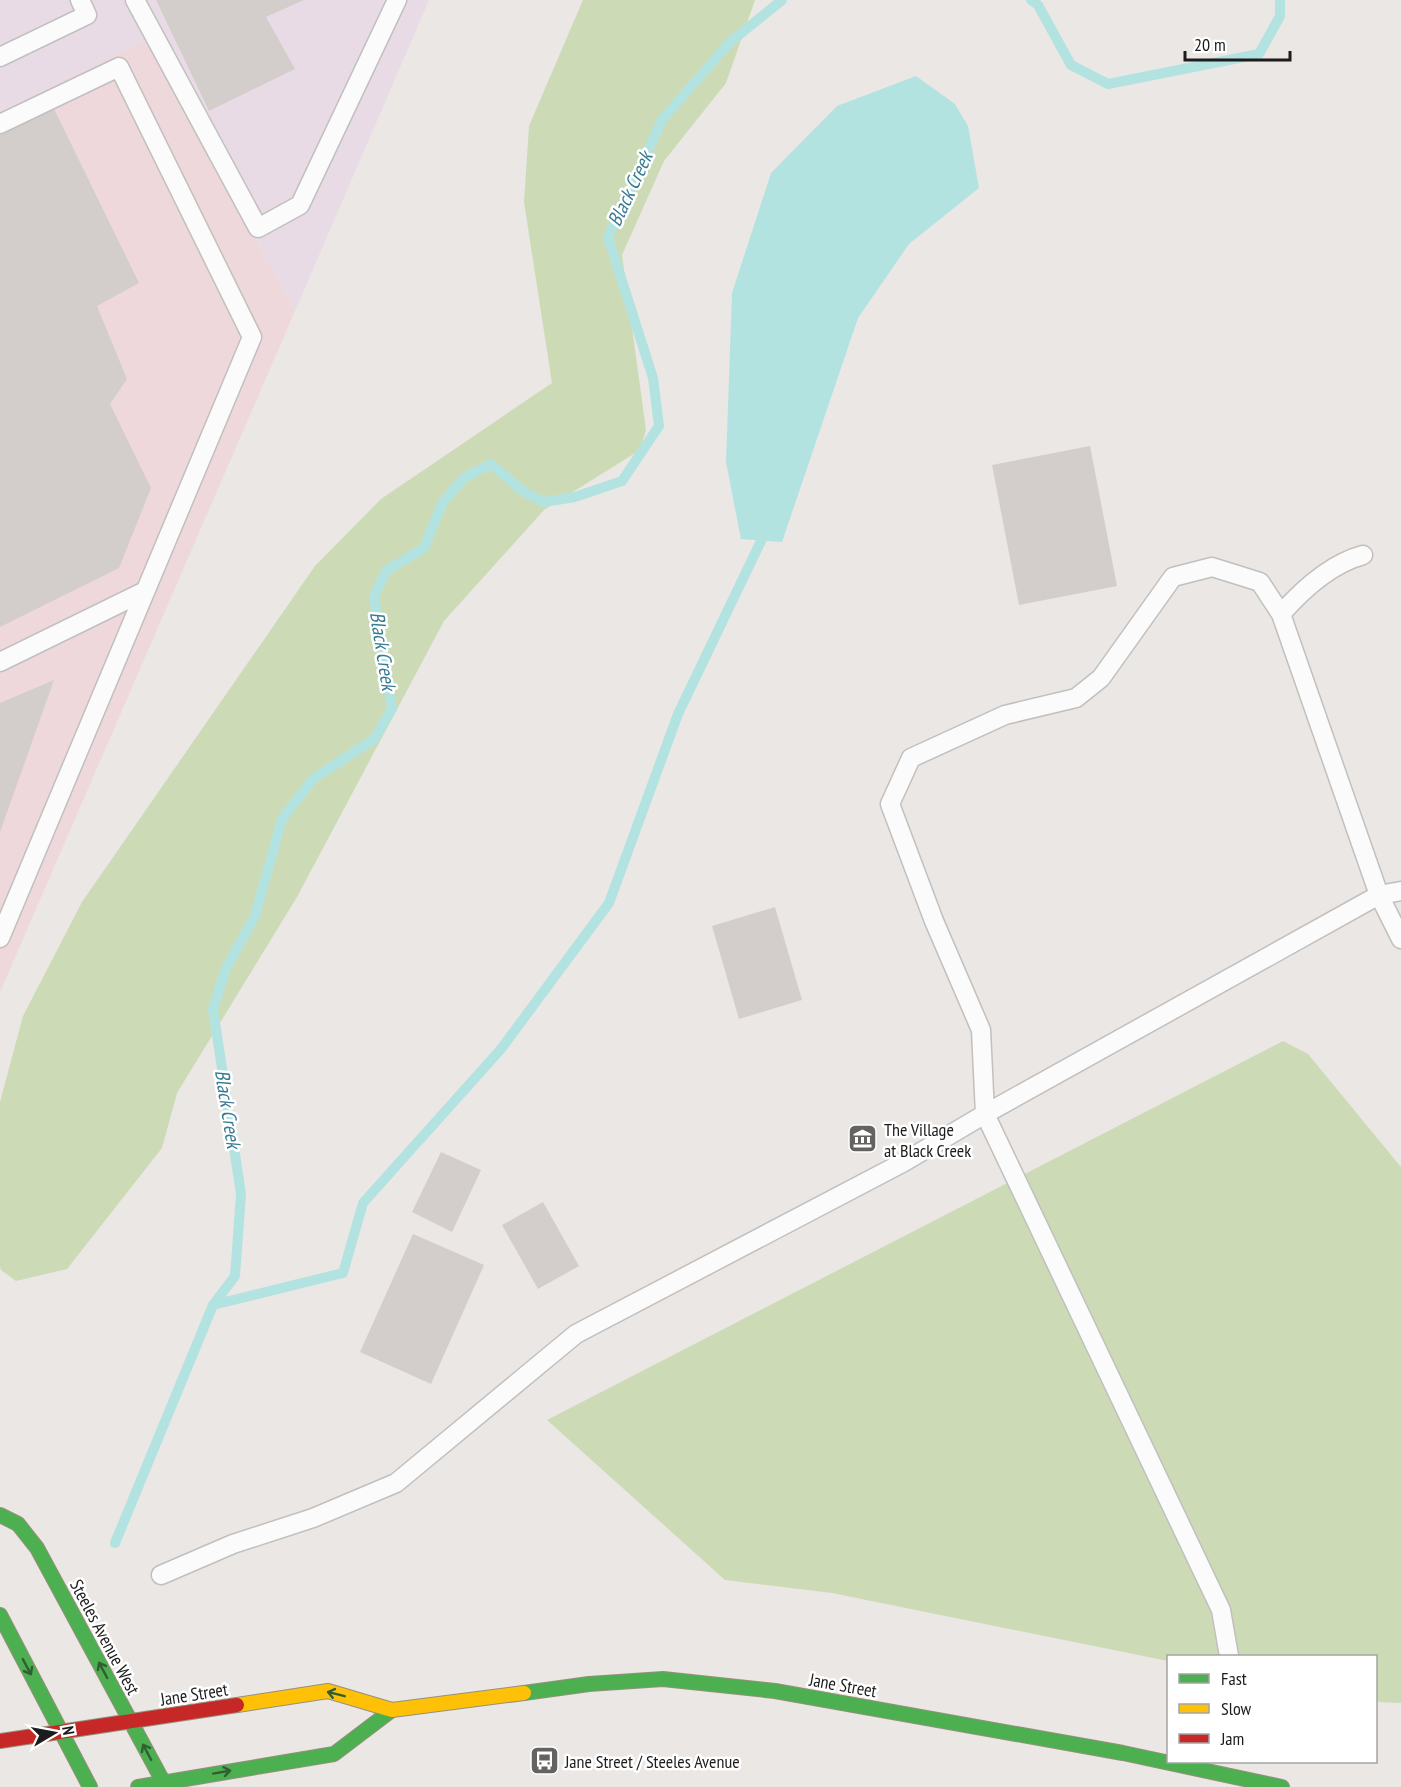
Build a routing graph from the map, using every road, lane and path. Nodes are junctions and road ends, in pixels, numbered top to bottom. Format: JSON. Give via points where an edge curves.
{"nodes":[{"id":1,"x":80,"y":0,"type":"edge"},
{"id":2,"x":135,"y":0,"type":"edge"},
{"id":3,"x":397,"y":0,"type":"edge"},
{"id":4,"x":0,"y":57,"type":"edge"},
{"id":5,"x":0,"y":124,"type":"edge"},
{"id":6,"x":1363,"y":555,"type":"dead end"},
{"id":7,"x":145,"y":591,"type":"junction"},
{"id":8,"x":1281,"y":614,"type":"junction"},
{"id":9,"x":0,"y":662,"type":"edge"},
{"id":10,"x":1401,"y":891,"type":"edge"},
{"id":11,"x":1379,"y":895,"type":"junction"},
{"id":12,"x":0,"y":938,"type":"edge"},
{"id":13,"x":1401,"y":939,"type":"edge"},
{"id":14,"x":985,"y":1114,"type":"junction"},
{"id":15,"x":0,"y":1515,"type":"edge"},
{"id":16,"x":161,"y":1575,"type":"dead end"},
{"id":17,"x":0,"y":1615,"type":"edge"},
{"id":18,"x":1229,"y":1655,"type":"edge"},
{"id":19,"x":392,"y":1710,"type":"junction"},
{"id":20,"x":131,"y":1722,"type":"junction"},
{"id":21,"x":62,"y":1733,"type":"junction"},
{"id":22,"x":0,"y":1741,"type":"edge"},
{"id":23,"x":1167,"y":1760,"type":"edge"},
{"id":24,"x":1189,"y":1763,"type":"edge"},
{"id":25,"x":1209,"y":1766,"type":"edge"},
{"id":26,"x":165,"y":1785,"type":"edge"},
{"id":27,"x":90,"y":1787,"type":"edge"},
{"id":28,"x":138,"y":1787,"type":"edge"},
{"id":29,"x":1282,"y":1787,"type":"edge"}],
"edges":[{"from":1,"to":4,"type":"lane","via":[[87,15]]},
{"from":2,"to":3,"type":"lane","via":[[258,228],[300,205]]},
{"from":5,"to":7,"type":"lane","via":[[119,67],[252,337]]},
{"from":6,"to":8,"type":"lane","via":[[1347,560],[1302,590]]},
{"from":7,"to":9,"type":"lane"},
{"from":7,"to":12,"type":"lane"},
{"from":8,"to":11,"type":"lane"},
{"from":8,"to":14,"type":"lane","via":[[1260,582],[1212,567],[1173,577],[1101,678],[1076,698],[1005,715],[911,758],[890,804],[981,1030]]},
{"from":10,"to":11,"type":"lane"},
{"from":11,"to":13,"type":"lane"},
{"from":11,"to":14,"type":"lane"},
{"from":14,"to":16,"type":"lane","via":[[904,1162],[576,1334],[396,1484]]},
{"from":14,"to":18,"type":"lane","via":[[1221,1610]]},
{"from":20,"to":15,"type":"main road","name":"Steeles Avenue West","one_way":true,"via":[[37,1548],[18,1524]]},
{"from":17,"to":21,"type":"main road","one_way":true},
{"from":19,"to":20,"type":"main road","name":"Jane Street","one_way":true,"via":[[328,1691]]},
{"from":19,"to":23,"type":"main road","name":"Jane Street","via":[[589,1684],[663,1679],[775,1691]]},
{"from":26,"to":19,"type":"main road","name":"Jane Street","one_way":true,"via":[[334,1754]]},
{"from":20,"to":21,"type":"main road","name":"Jane Street"},
{"from":26,"to":20,"type":"main road","name":"Steeles Avenue West","one_way":true},
{"from":21,"to":22,"type":"main road","name":"Jane Street"},
{"from":21,"to":27,"type":"main road"},
{"from":24,"to":25,"type":"main road","name":"Jane Street"},
{"from":25,"to":29,"type":"main road","name":"Jane Street"},
{"from":26,"to":28,"type":"main road","name":"Jane Street"}]}
